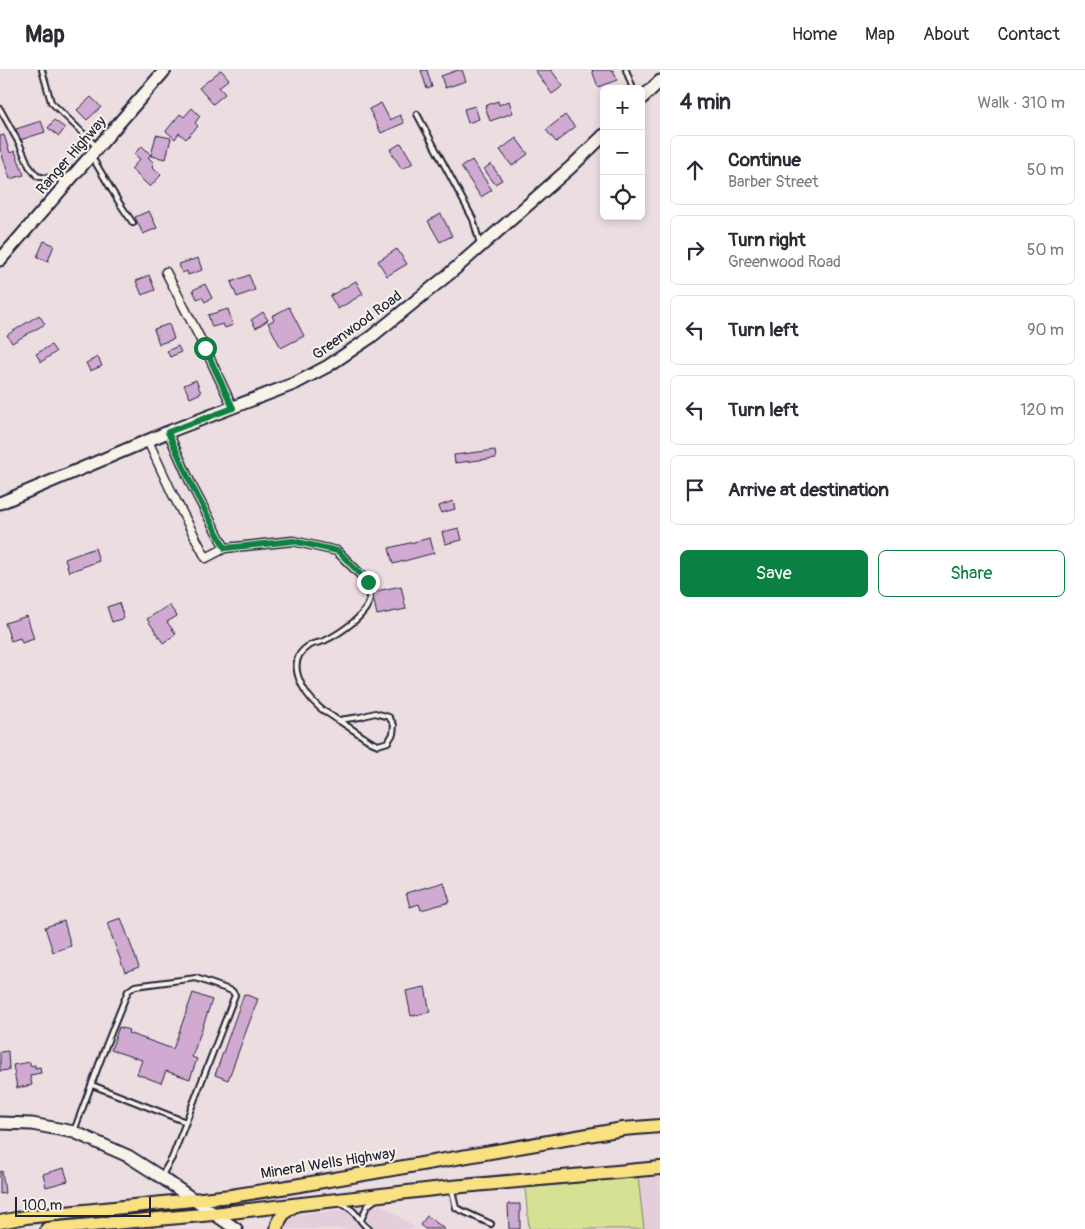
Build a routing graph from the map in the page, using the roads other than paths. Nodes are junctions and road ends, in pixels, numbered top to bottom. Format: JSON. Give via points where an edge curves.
{"nodes":[{"id":1,"x":42,"y":70,"type":"edge"},
{"id":2,"x":165,"y":70,"type":"edge"},
{"id":3,"x":626,"y":70,"type":"edge"},
{"id":4,"x":660,"y":81,"type":"edge"},
{"id":5,"x":631,"y":85,"type":"edge"},
{"id":6,"x":645,"y":95,"type":"edge"},
{"id":7,"x":0,"y":109,"type":"edge"},
{"id":8,"x":417,"y":114,"type":"dead end"},
{"id":9,"x":600,"y":139,"type":"edge"},
{"id":10,"x":95,"y":151,"type":"junction"},
{"id":11,"x":66,"y":184,"type":"junction"},
{"id":12,"x":133,"y":223,"type":"dead end"},
{"id":13,"x":480,"y":247,"type":"junction"},
{"id":14,"x":0,"y":260,"type":"edge"},
{"id":15,"x":166,"y":272,"type":"dead end"},
{"id":16,"x":233,"y":408,"type":"junction"},
{"id":17,"x":168,"y":432,"type":"junction"},
{"id":18,"x":148,"y":441,"type":"junction"},
{"id":19,"x":0,"y":503,"type":"edge"},
{"id":20,"x":225,"y":548,"type":"junction"},
{"id":21,"x":368,"y":582,"type":"joint"},
{"id":22,"x":339,"y":720,"type":"junction"},
{"id":23,"x":92,"y":1085,"type":"junction"},
{"id":24,"x":186,"y":1122,"type":"junction"},
{"id":25,"x":0,"y":1123,"type":"edge"},
{"id":26,"x":660,"y":1126,"type":"edge"},
{"id":27,"x":74,"y":1132,"type":"junction"},
{"id":28,"x":660,"y":1168,"type":"edge"},
{"id":29,"x":161,"y":1177,"type":"junction"},
{"id":30,"x":452,"y":1188,"type":"junction"},
{"id":31,"x":383,"y":1195,"type":"junction"},
{"id":32,"x":193,"y":1200,"type":"junction"},
{"id":33,"x":330,"y":1201,"type":"junction"},
{"id":34,"x":297,"y":1205,"type":"junction"},
{"id":35,"x":213,"y":1214,"type":"junction"},
{"id":36,"x":361,"y":1220,"type":"junction"},
{"id":37,"x":0,"y":1222,"type":"edge"},
{"id":38,"x":491,"y":1224,"type":"dead end"},
{"id":39,"x":77,"y":1228,"type":"edge"},
{"id":40,"x":47,"y":1229,"type":"edge"},
{"id":41,"x":236,"y":1229,"type":"edge"},
{"id":42,"x":277,"y":1229,"type":"edge"},
{"id":43,"x":369,"y":1229,"type":"edge"}],
"edges":[{"from":1,"to":10,"type":"lane","via":[[51,102]]},
{"from":2,"to":10,"type":"street","name":"Ranger Highway"},
{"from":3,"to":5,"type":"lane"},
{"from":4,"to":6,"type":"street"},
{"from":7,"to":11,"type":"lane","via":[[37,176],[57,177]]},
{"from":8,"to":13,"type":"lane","via":[[473,219]]},
{"from":9,"to":13,"type":"street","name":"Greenwood Road"},
{"from":10,"to":11,"type":"street","name":"Ranger Highway"},
{"from":10,"to":12,"type":"lane","via":[[120,204]]},
{"from":11,"to":14,"type":"street","name":"Ranger Highway"},
{"from":13,"to":16,"type":"street","name":"Greenwood Road","via":[[371,337],[328,366],[296,383]]},
{"from":15,"to":16,"type":"street"},
{"from":16,"to":17,"type":"street","name":"Greenwood Road"},
{"from":17,"to":18,"type":"street","name":"Greenwood Road"},
{"from":17,"to":20,"type":"street"},
{"from":18,"to":19,"type":"street","name":"Greenwood Road"},
{"from":18,"to":20,"type":"street","via":[[206,558]]},
{"from":20,"to":21,"type":"street","via":[[293,541],[338,551]]},
{"from":21,"to":22,"type":"lane","via":[[370,597],[367,608],[333,636],[309,645],[299,653],[296,662],[298,677],[306,693],[321,709]]},
{"from":22,"to":22,"type":"lane","via":[[378,744],[388,742],[394,734],[394,725],[389,717],[375,713]]},
{"from":23,"to":24,"type":"lane"},
{"from":23,"to":24,"type":"lane","via":[[131,988],[196,978],[232,991],[235,995]]},
{"from":23,"to":27,"type":"lane"},
{"from":24,"to":29,"type":"lane"},
{"from":25,"to":27,"type":"street","via":[[32,1124]]},
{"from":26,"to":32,"type":"main road","name":"Mineral Wells Highway","via":[[623,1129],[300,1185]]},
{"from":27,"to":29,"type":"street","via":[[128,1156]]},
{"from":28,"to":30,"type":"main road"},
{"from":29,"to":32,"type":"street"},
{"from":30,"to":31,"type":"main road"},
{"from":30,"to":38,"type":"lane","via":[[456,1208]]},
{"from":31,"to":33,"type":"main road"},
{"from":31,"to":36,"type":"lane","via":[[367,1206]]},
{"from":32,"to":35,"type":"street"},
{"from":32,"to":37,"type":"main road","name":"Mineral Wells Highway"},
{"from":33,"to":34,"type":"main road"},
{"from":33,"to":36,"type":"lane","via":[[351,1209]]},
{"from":34,"to":35,"type":"main road"},
{"from":34,"to":42,"type":"main road","via":[[287,1209]]},
{"from":35,"to":39,"type":"main road"},
{"from":35,"to":41,"type":"street"},
{"from":36,"to":43,"type":"lane"},
{"from":39,"to":40,"type":"main road"}]}
